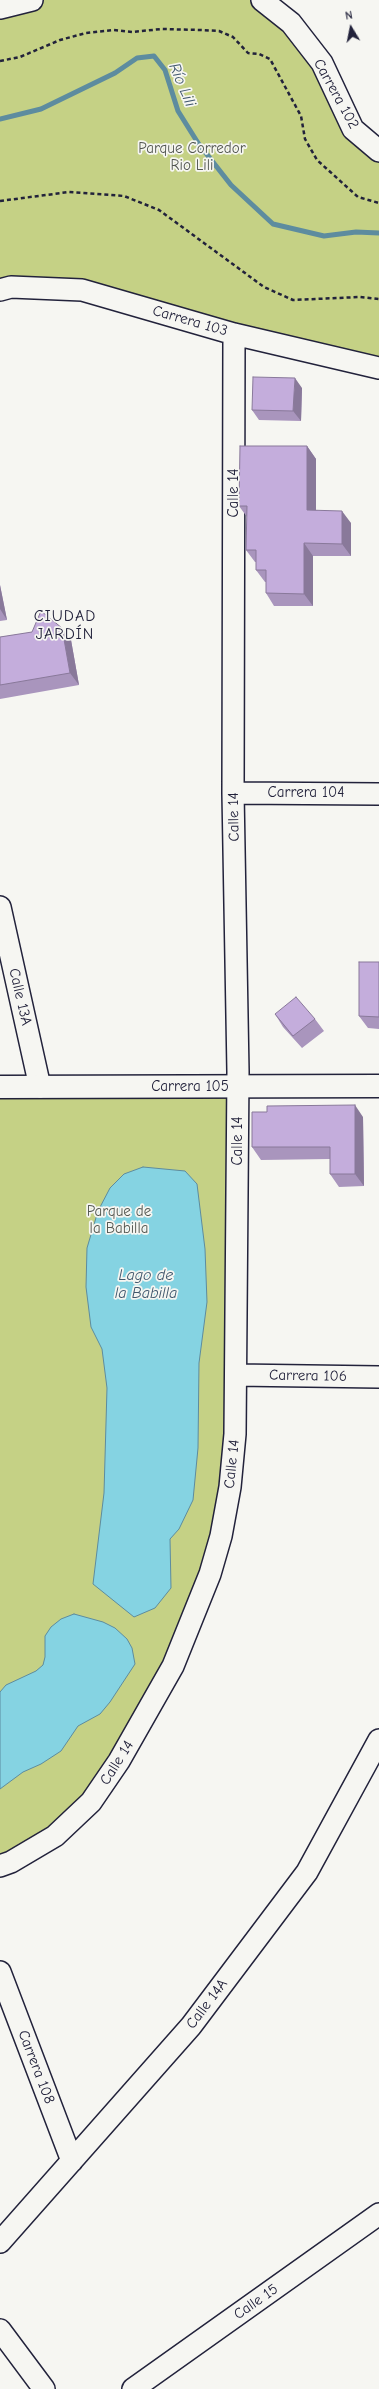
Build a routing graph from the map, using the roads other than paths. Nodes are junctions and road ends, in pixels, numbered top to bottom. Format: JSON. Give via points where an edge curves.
{"nodes":[{"id":1,"x":32,"y":0,"type":"edge"},
{"id":2,"x":262,"y":0,"type":"edge"},
{"id":3,"x":0,"y":8,"type":"edge"},
{"id":4,"x":379,"y":151,"type":"edge"},
{"id":5,"x":0,"y":290,"type":"edge"},
{"id":6,"x":234,"y":334,"type":"junction"},
{"id":7,"x":379,"y":368,"type":"edge"},
{"id":8,"x":233,"y":793,"type":"junction"},
{"id":9,"x":379,"y":794,"type":"edge"},
{"id":10,"x":0,"y":907,"type":"edge"},
{"id":11,"x":238,"y":1086,"type":"junction"},
{"id":12,"x":379,"y":1086,"type":"edge"},
{"id":13,"x":0,"y":1087,"type":"edge"},
{"id":14,"x":40,"y":1087,"type":"junction"},
{"id":15,"x":236,"y":1374,"type":"junction"},
{"id":16,"x":379,"y":1376,"type":"edge"},
{"id":17,"x":379,"y":1740,"type":"edge"},
{"id":18,"x":0,"y":1866,"type":"edge"},
{"id":19,"x":0,"y":1972,"type":"edge"},
{"id":20,"x":72,"y":2161,"type":"junction"},
{"id":21,"x":379,"y":2214,"type":"edge"},
{"id":22,"x":0,"y":2242,"type":"edge"},
{"id":23,"x":0,"y":2330,"type":"edge"},
{"id":24,"x":44,"y":2389,"type":"edge"},
{"id":25,"x":133,"y":2389,"type":"edge"}],
"edges":[{"from":1,"to":3,"type":"street"},
{"from":2,"to":4,"type":"street","name":"Carrera 102","via":[[291,24],[322,64],[353,129]]},
{"from":5,"to":6,"type":"street","name":"Carrera 103","via":[[12,287],[82,290]]},
{"from":6,"to":7,"type":"street","name":"Carrera 103"},
{"from":6,"to":8,"type":"street","name":"Calle 14"},
{"from":8,"to":9,"type":"street","name":"Carrera 104"},
{"from":8,"to":11,"type":"street","name":"Calle 14"},
{"from":10,"to":14,"type":"street","name":"Calle 13A"},
{"from":11,"to":12,"type":"main road","name":"Carrera 105"},
{"from":11,"to":14,"type":"main road","name":"Carrera 105"},
{"from":11,"to":15,"type":"street","name":"Calle 14"},
{"from":13,"to":14,"type":"main road","name":"Carrera 105"},
{"from":15,"to":16,"type":"street","name":"Carrera 106"},
{"from":15,"to":18,"type":"street","name":"Calle 14","via":[[235,1434],[230,1487],[221,1536],[210,1574],[174,1666],[119,1761],[91,1802],[55,1836]]},
{"from":17,"to":20,"type":"street","name":"Calle 14A","via":[[307,1872],[192,2026]]},
{"from":19,"to":20,"type":"street","name":"Carrera 108"},
{"from":20,"to":22,"type":"street","name":"Calle 14A"},
{"from":21,"to":25,"type":"street","name":"Calle 15"},
{"from":23,"to":24,"type":"street"}]}
